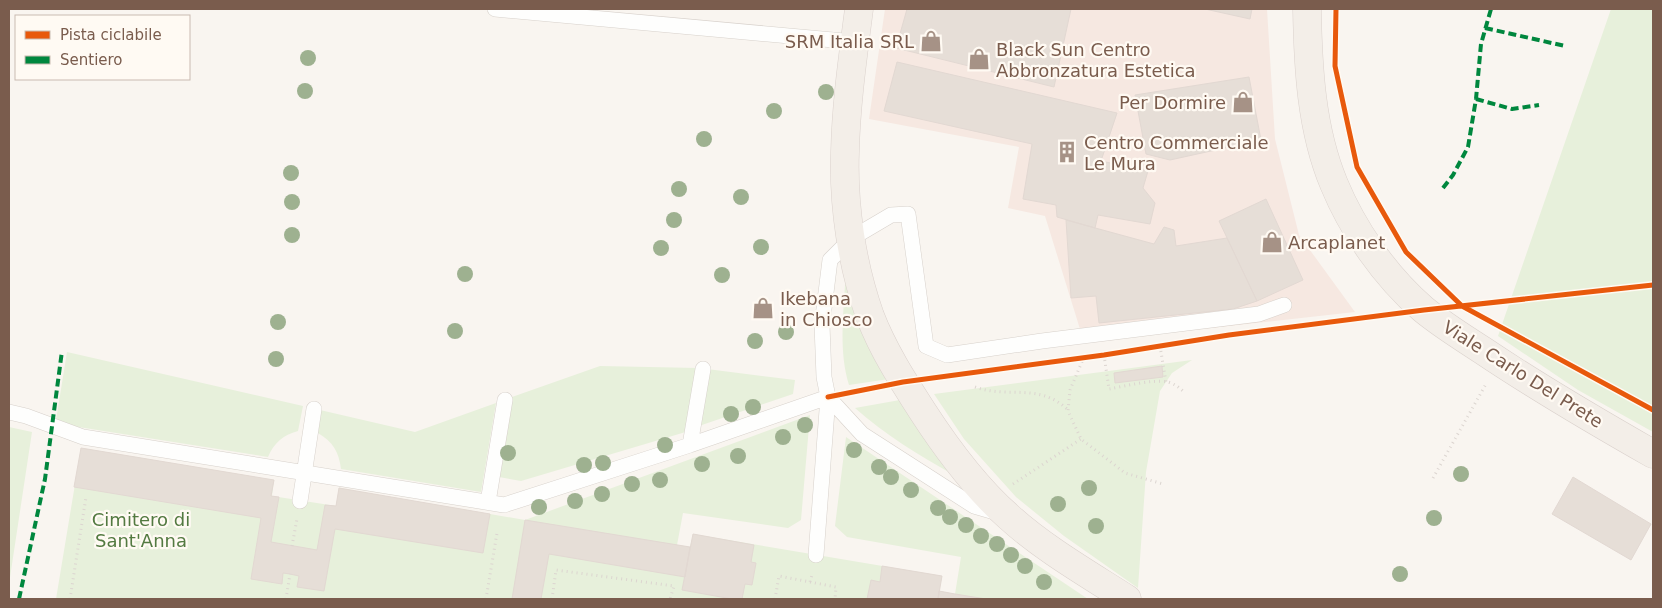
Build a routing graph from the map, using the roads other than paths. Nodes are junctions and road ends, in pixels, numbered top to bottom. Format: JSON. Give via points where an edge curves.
{"nodes":[{"id":1,"x":495,"y":9,"type":"edge"},
{"id":2,"x":859,"y":9,"type":"edge"},
{"id":3,"x":1307,"y":9,"type":"edge"},
{"id":4,"x":855,"y":42,"type":"junction"},
{"id":5,"x":852,"y":238,"type":"junction"},
{"id":6,"x":1284,"y":304,"type":"dead end"},
{"id":7,"x":703,"y":369,"type":"dead end"},
{"id":8,"x":828,"y":396,"type":"junction"},
{"id":9,"x":505,"y":400,"type":"dead end"},
{"id":10,"x":314,"y":409,"type":"dead end"},
{"id":11,"x":9,"y":412,"type":"edge"},
{"id":12,"x":690,"y":445,"type":"junction"},
{"id":13,"x":1653,"y":454,"type":"edge"},
{"id":14,"x":306,"y":473,"type":"junction"},
{"id":15,"x":300,"y":500,"type":"road end"},
{"id":16,"x":488,"y":502,"type":"junction"},
{"id":17,"x":1000,"y":508,"type":"junction"},
{"id":18,"x":816,"y":555,"type":"road end"},
{"id":19,"x":1127,"y":599,"type":"edge"}],
"edges":[{"from":1,"to":4,"type":"lane"},
{"from":2,"to":4,"type":"main road"},
{"from":3,"to":13,"type":"main road","name":"Viale Carlo Del Prete","via":[[1314,106],[1333,183],[1357,230],[1388,273],[1424,310],[1499,362]]},
{"from":4,"to":5,"type":"main road","via":[[844,152]]},
{"from":5,"to":6,"type":"lane","via":[[891,215],[908,214],[926,346],[947,355],[1259,314]]},
{"from":5,"to":8,"type":"lane","via":[[830,260],[822,325]]},
{"from":5,"to":17,"type":"main road","via":[[871,316],[903,382],[966,472]]},
{"from":7,"to":12,"type":"lane"},
{"from":8,"to":12,"type":"lane"},
{"from":8,"to":17,"type":"lane","via":[[862,434],[974,506]]},
{"from":8,"to":18,"type":"lane"},
{"from":9,"to":16,"type":"lane"},
{"from":10,"to":14,"type":"lane"},
{"from":11,"to":14,"type":"lane","via":[[83,437]]},
{"from":12,"to":16,"type":"lane","via":[[504,505]]},
{"from":14,"to":15,"type":"lane"},
{"from":14,"to":16,"type":"lane"},
{"from":17,"to":19,"type":"main road","via":[[1031,535]]}]}
